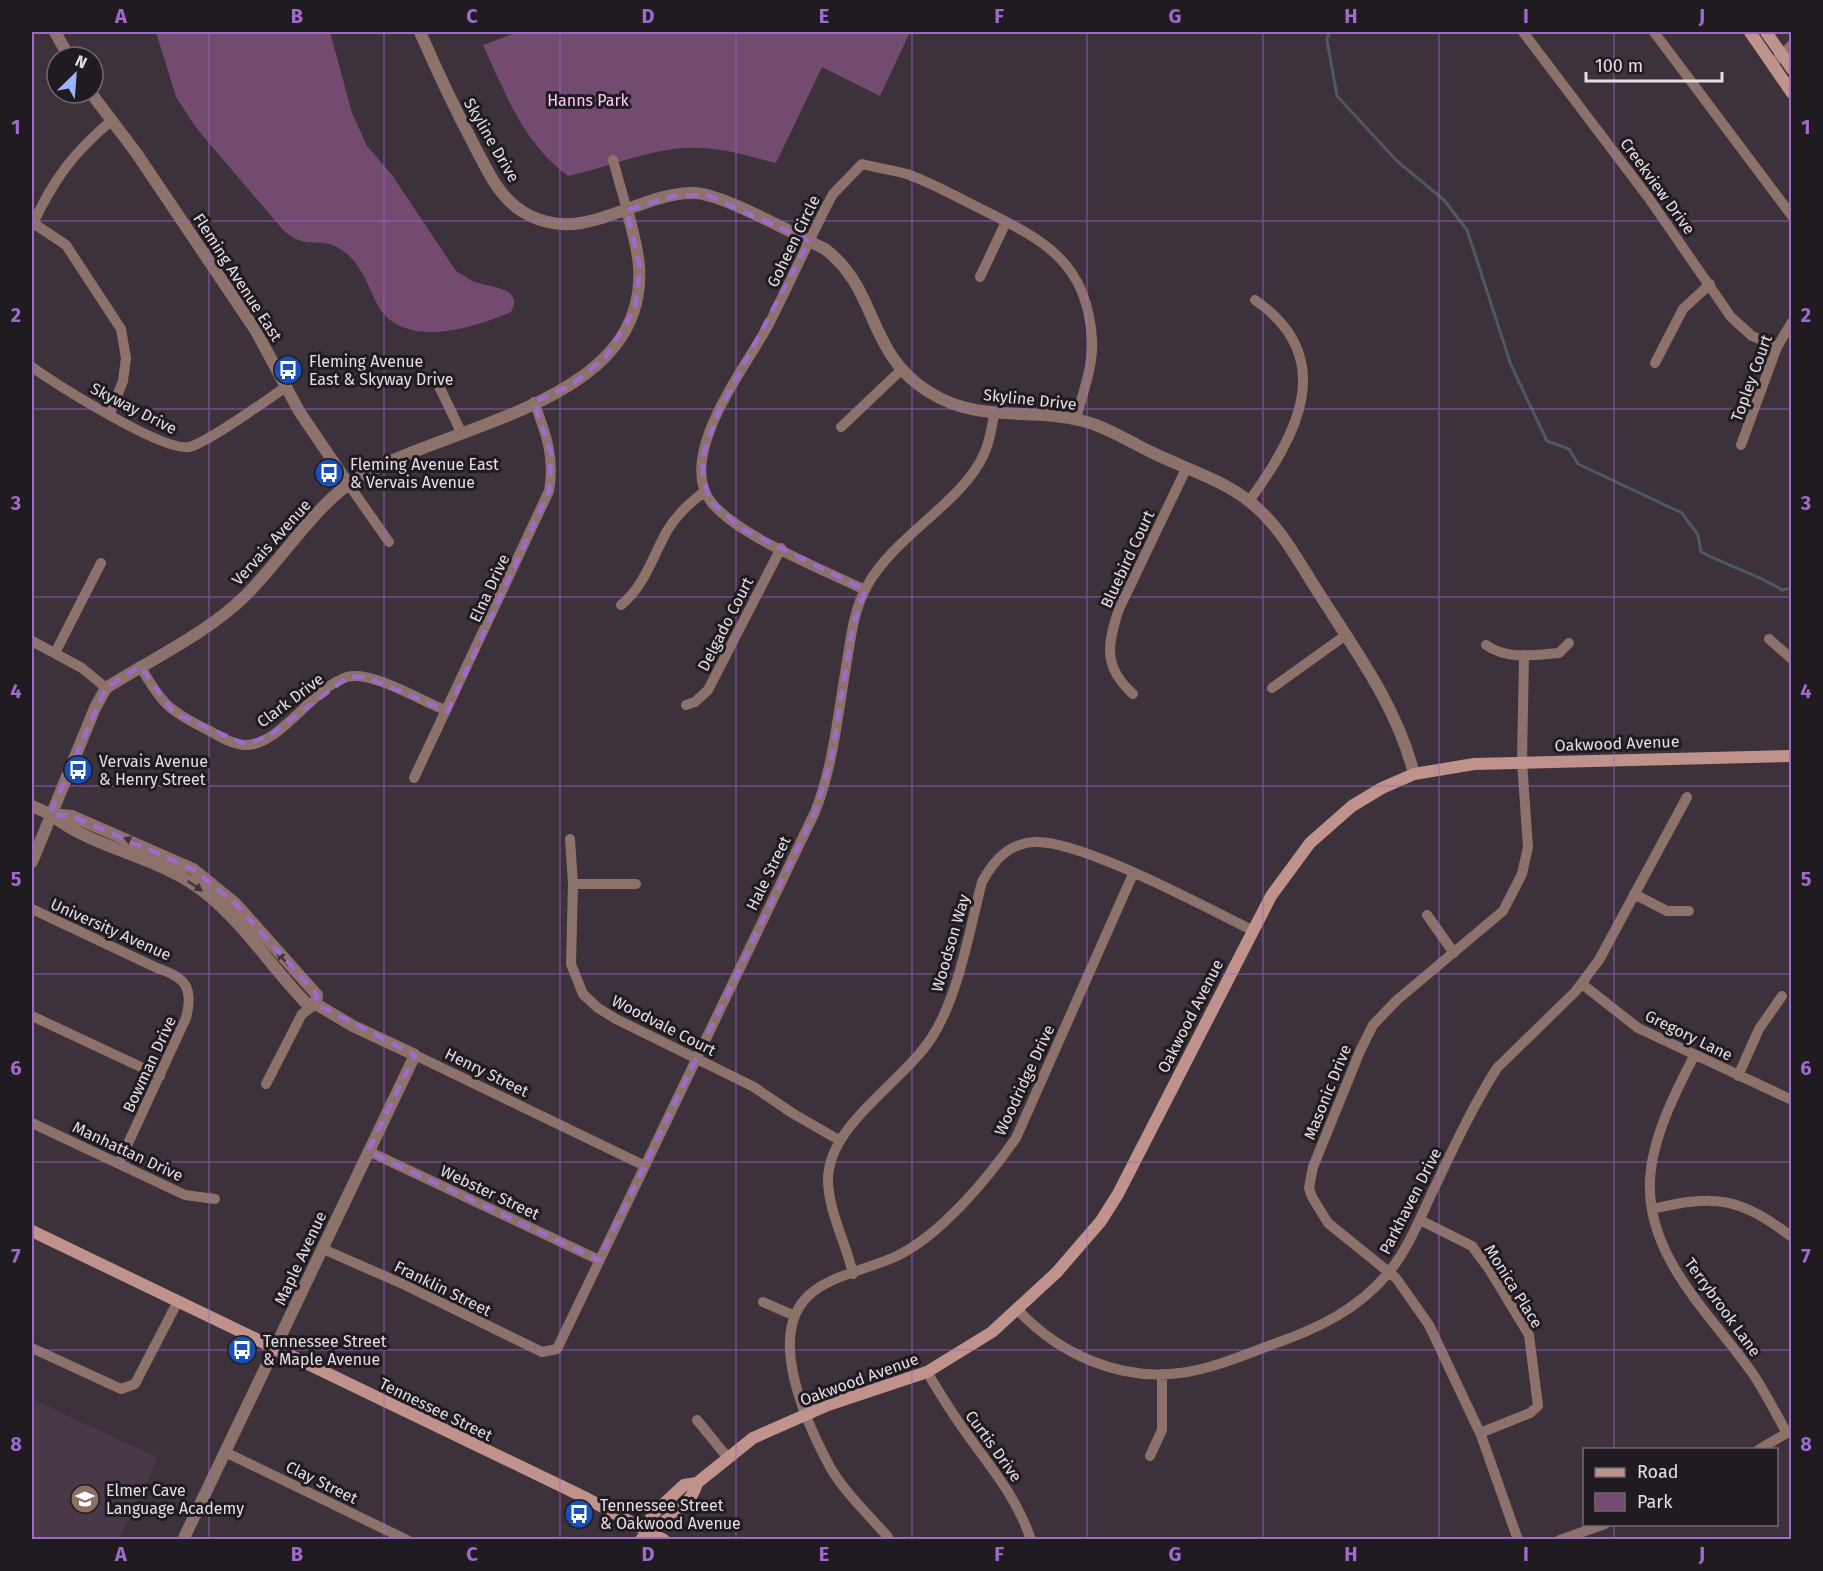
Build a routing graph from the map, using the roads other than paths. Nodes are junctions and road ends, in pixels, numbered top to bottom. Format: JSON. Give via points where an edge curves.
{"nodes":[{"id":1,"x":54,"y":32,"type":"edge"},
{"id":2,"x":420,"y":32,"type":"edge"},
{"id":3,"x":1523,"y":32,"type":"edge"},
{"id":4,"x":1654,"y":32,"type":"edge"},
{"id":5,"x":1750,"y":32,"type":"edge"},
{"id":6,"x":1766,"y":32,"type":"edge"},
{"id":7,"x":62,"y":45,"type":"edge"},
{"id":8,"x":1791,"y":45,"type":"edge"},
{"id":9,"x":1782,"y":55,"type":"junction"},
{"id":10,"x":1772,"y":64,"type":"junction"},
{"id":11,"x":1791,"y":69,"type":"edge"},
{"id":12,"x":1791,"y":93,"type":"edge"},
{"id":13,"x":100,"y":105,"type":"edge"},
{"id":14,"x":111,"y":121,"type":"junction"},
{"id":15,"x":613,"y":160,"type":"dead end"},
{"id":16,"x":627,"y":210,"type":"junction"},
{"id":17,"x":1791,"y":216,"type":"edge"},
{"id":18,"x":1006,"y":222,"type":"junction"},
{"id":19,"x":32,"y":224,"type":"edge"},
{"id":20,"x":809,"y":241,"type":"junction"},
{"id":21,"x":980,"y":277,"type":"dead end"},
{"id":22,"x":1710,"y":284,"type":"junction"},
{"id":23,"x":1255,"y":300,"type":"dead end"},
{"id":24,"x":1791,"y":322,"type":"edge"},
{"id":25,"x":1777,"y":347,"type":"junction"},
{"id":26,"x":1655,"y":363,"type":"dead end"},
{"id":27,"x":32,"y":367,"type":"edge"},
{"id":28,"x":901,"y":370,"type":"junction"},
{"id":29,"x":436,"y":380,"type":"dead end"},
{"id":30,"x":286,"y":387,"type":"junction"},
{"id":31,"x":534,"y":402,"type":"junction"},
{"id":32,"x":110,"y":414,"type":"junction"},
{"id":33,"x":994,"y":414,"type":"junction"},
{"id":34,"x":1076,"y":420,"type":"junction"},
{"id":35,"x":841,"y":427,"type":"dead end"},
{"id":36,"x":462,"y":434,"type":"junction"},
{"id":37,"x":1741,"y":445,"type":"dead end"},
{"id":38,"x":1186,"y":469,"type":"junction"},
{"id":39,"x":349,"y":484,"type":"junction"},
{"id":40,"x":705,"y":491,"type":"junction"},
{"id":41,"x":1249,"y":501,"type":"junction"},
{"id":42,"x":389,"y":542,"type":"dead end"},
{"id":43,"x":781,"y":548,"type":"junction"},
{"id":44,"x":101,"y":563,"type":"dead end"},
{"id":45,"x":865,"y":590,"type":"junction"},
{"id":46,"x":621,"y":605,"type":"dead end"},
{"id":47,"x":1346,"y":635,"type":"junction"},
{"id":48,"x":1769,"y":639,"type":"dead end"},
{"id":49,"x":32,"y":641,"type":"edge"},
{"id":50,"x":1569,"y":643,"type":"dead end"},
{"id":51,"x":1486,"y":645,"type":"dead end"},
{"id":52,"x":55,"y":653,"type":"junction"},
{"id":53,"x":1524,"y":655,"type":"junction"},
{"id":54,"x":1791,"y":659,"type":"edge"},
{"id":55,"x":140,"y":666,"type":"junction"},
{"id":56,"x":106,"y":688,"type":"junction"},
{"id":57,"x":1272,"y":688,"type":"dead end"},
{"id":58,"x":1133,"y":694,"type":"dead end"},
{"id":59,"x":686,"y":705,"type":"dead end"},
{"id":60,"x":445,"y":710,"type":"junction"},
{"id":61,"x":1791,"y":756,"type":"edge"},
{"id":62,"x":1522,"y":762,"type":"junction"},
{"id":63,"x":1414,"y":774,"type":"junction"},
{"id":64,"x":414,"y":778,"type":"dead end"},
{"id":65,"x":1687,"y":797,"type":"dead end"},
{"id":66,"x":32,"y":806,"type":"edge"},
{"id":67,"x":50,"y":814,"type":"junction"},
{"id":68,"x":570,"y":838,"type":"dead end"},
{"id":69,"x":32,"y":862,"type":"edge"},
{"id":70,"x":1133,"y":874,"type":"junction"},
{"id":71,"x":573,"y":884,"type":"junction"},
{"id":72,"x":636,"y":884,"type":"dead end"},
{"id":73,"x":1634,"y":894,"type":"junction"},
{"id":74,"x":32,"y":909,"type":"edge"},
{"id":75,"x":1689,"y":911,"type":"dead end"},
{"id":76,"x":1427,"y":915,"type":"dead end"},
{"id":77,"x":1252,"y":930,"type":"junction"},
{"id":78,"x":1454,"y":953,"type":"junction"},
{"id":79,"x":178,"y":976,"type":"joint"},
{"id":80,"x":1582,"y":984,"type":"junction"},
{"id":81,"x":1782,"y":996,"type":"dead end"},
{"id":82,"x":316,"y":1004,"type":"junction"},
{"id":83,"x":32,"y":1017,"type":"edge"},
{"id":84,"x":415,"y":1055,"type":"junction"},
{"id":85,"x":1694,"y":1056,"type":"junction"},
{"id":86,"x":696,"y":1059,"type":"junction"},
{"id":87,"x":160,"y":1076,"type":"junction"},
{"id":88,"x":1738,"y":1076,"type":"junction"},
{"id":89,"x":266,"y":1084,"type":"dead end"},
{"id":90,"x":1791,"y":1100,"type":"edge"},
{"id":91,"x":32,"y":1123,"type":"edge"},
{"id":92,"x":839,"y":1140,"type":"junction"},
{"id":93,"x":368,"y":1151,"type":"junction"},
{"id":94,"x":119,"y":1163,"type":"junction"},
{"id":95,"x":645,"y":1166,"type":"junction"},
{"id":96,"x":215,"y":1199,"type":"dead end"},
{"id":97,"x":1652,"y":1209,"type":"junction"},
{"id":98,"x":1420,"y":1220,"type":"junction"},
{"id":99,"x":32,"y":1232,"type":"edge"},
{"id":100,"x":1791,"y":1237,"type":"edge"},
{"id":101,"x":322,"y":1249,"type":"junction"},
{"id":102,"x":599,"y":1260,"type":"junction"},
{"id":103,"x":1389,"y":1272,"type":"junction"},
{"id":104,"x":853,"y":1274,"type":"junction"},
{"id":105,"x":763,"y":1302,"type":"dead end"},
{"id":106,"x":177,"y":1303,"type":"junction"},
{"id":107,"x":1017,"y":1310,"type":"junction"},
{"id":108,"x":795,"y":1316,"type":"junction"},
{"id":109,"x":32,"y":1348,"type":"edge"},
{"id":110,"x":274,"y":1350,"type":"junction"},
{"id":111,"x":551,"y":1351,"type":"joint"},
{"id":112,"x":927,"y":1372,"type":"junction"},
{"id":113,"x":1162,"y":1374,"type":"junction"},
{"id":114,"x":807,"y":1414,"type":"junction"},
{"id":115,"x":698,"y":1419,"type":"dead end"},
{"id":116,"x":1480,"y":1432,"type":"junction"},
{"id":117,"x":1789,"y":1432,"type":"edge"},
{"id":118,"x":1760,"y":1448,"type":"edge"},
{"id":119,"x":225,"y":1452,"type":"junction"},
{"id":120,"x":1150,"y":1456,"type":"dead end"},
{"id":121,"x":728,"y":1458,"type":"junction"},
{"id":122,"x":1599,"y":1526,"type":"edge"},
{"id":123,"x":644,"y":1535,"type":"edge"},
{"id":124,"x":888,"y":1537,"type":"dead end"},
{"id":125,"x":183,"y":1539,"type":"edge"},
{"id":126,"x":407,"y":1539,"type":"edge"},
{"id":127,"x":664,"y":1539,"type":"edge"},
{"id":128,"x":1031,"y":1539,"type":"edge"},
{"id":129,"x":1518,"y":1539,"type":"edge"},
{"id":130,"x":1560,"y":1539,"type":"edge"}],
"edges":[{"from":1,"to":7,"type":"street"},
{"from":2,"to":16,"type":"street","name":"Skyline Drive","via":[[445,90],[490,174],[516,207],[540,220],[564,224],[589,222]]},
{"from":3,"to":22,"type":"street","name":"Creekview Drive"},
{"from":4,"to":17,"type":"street"},
{"from":5,"to":10,"type":"main road"},
{"from":6,"to":9,"type":"main road"},
{"from":8,"to":9,"type":"street"},
{"from":9,"to":10,"type":"street"},
{"from":9,"to":11,"type":"main road"},
{"from":10,"to":12,"type":"main road"},
{"from":13,"to":14,"type":"street","name":"Fleming Avenue East"},
{"from":14,"to":19,"type":"street","via":[[65,166]]},
{"from":14,"to":30,"type":"street","name":"Fleming Avenue East","via":[[256,332]]},
{"from":15,"to":16,"type":"street","name":"Vervais Avenue"},
{"from":16,"to":20,"type":"street","name":"Skyline Drive","via":[[674,196],[707,195]]},
{"from":16,"to":31,"type":"street","name":"Vervais Avenue","via":[[640,268],[635,308],[628,325],[606,357],[588,373]]},
{"from":18,"to":20,"type":"street","name":"Goheen Circle","via":[[905,173],[862,164],[833,194]]},
{"from":18,"to":21,"type":"street"},
{"from":18,"to":34,"type":"street","name":"Goheen Circle","via":[[1050,247],[1064,262],[1085,298],[1093,342]]},
{"from":19,"to":32,"type":"street","via":[[66,244],[121,329],[126,358],[123,381]]},
{"from":20,"to":28,"type":"street","name":"Skyline Drive","via":[[837,258],[851,274],[880,339]]},
{"from":20,"to":40,"type":"street","name":"Goheen Circle","via":[[768,327],[736,375],[708,437],[703,456]]},
{"from":22,"to":25,"type":"street","name":"Creekview Drive","via":[[1742,329]]},
{"from":22,"to":26,"type":"street","via":[[1683,309]]},
{"from":23,"to":41,"type":"street","via":[[1271,311],[1291,337],[1305,383],[1286,442],[1273,469]]},
{"from":24,"to":25,"type":"street","name":"Topley Court"},
{"from":25,"to":37,"type":"street","name":"Topley Court"},
{"from":27,"to":32,"type":"street","name":"Skyway Drive"},
{"from":28,"to":33,"type":"street","name":"Skyline Drive","via":[[944,400]]},
{"from":28,"to":35,"type":"street"},
{"from":29,"to":36,"type":"street"},
{"from":30,"to":32,"type":"street","name":"Skyway Drive","via":[[189,447],[162,440]]},
{"from":30,"to":39,"type":"street","name":"Fleming Avenue East","via":[[312,433]]},
{"from":31,"to":36,"type":"street","name":"Vervais Avenue"},
{"from":31,"to":60,"type":"street","name":"Elna Drive","via":[[551,453],[549,491],[449,709]]},
{"from":33,"to":34,"type":"street","name":"Skyline Drive"},
{"from":33,"to":45,"type":"street","name":"Hale Street","via":[[990,439],[978,466],[902,542]]},
{"from":34,"to":38,"type":"street","name":"Skyline Drive"},
{"from":36,"to":39,"type":"street","name":"Vervais Avenue"},
{"from":38,"to":41,"type":"street","name":"Skyline Drive"},
{"from":38,"to":58,"type":"street","name":"Bluebird Court","via":[[1113,628],[1109,654],[1112,669]]},
{"from":39,"to":42,"type":"street"},
{"from":39,"to":55,"type":"street","name":"Vervais Avenue","via":[[228,612]]},
{"from":40,"to":43,"type":"street","via":[[720,512],[741,528]]},
{"from":40,"to":46,"type":"street","via":[[673,522],[632,596]]},
{"from":41,"to":47,"type":"street","name":"Skyline Drive","via":[[1282,536]]},
{"from":43,"to":45,"type":"street"},
{"from":43,"to":59,"type":"street","name":"Delgado Court","via":[[708,690]]},
{"from":44,"to":52,"type":"street"},
{"from":45,"to":86,"type":"street","name":"Hale Street","via":[[853,626],[826,783]]},
{"from":47,"to":57,"type":"street"},
{"from":47,"to":63,"type":"street","name":"Skyline Drive","via":[[1393,713]]},
{"from":48,"to":54,"type":"street"},
{"from":49,"to":52,"type":"street"},
{"from":50,"to":53,"type":"street","via":[[1559,653]]},
{"from":51,"to":53,"type":"street","via":[[1497,653]]},
{"from":52,"to":56,"type":"street"},
{"from":53,"to":62,"type":"street","name":"Masonic Drive"},
{"from":55,"to":56,"type":"street","name":"Vervais Avenue"},
{"from":55,"to":60,"type":"street","name":"Clark Drive","via":[[174,713],[222,738],[247,745],[273,734],[321,693],[348,677],[365,677]]},
{"from":56,"to":67,"type":"street","name":"Vervais Avenue"},
{"from":60,"to":64,"type":"street","name":"Elna Drive"},
{"from":61,"to":62,"type":"main road","name":"Oakwood Avenue"},
{"from":62,"to":63,"type":"main road","name":"Oakwood Avenue","via":[[1474,764]]},
{"from":62,"to":78,"type":"street","name":"Masonic Drive","via":[[1528,847],[1522,874],[1503,911]]},
{"from":63,"to":77,"type":"main road","name":"Oakwood Avenue","via":[[1352,806],[1323,830],[1286,872]]},
{"from":65,"to":73,"type":"street","name":"Parkhaven Drive"},
{"from":66,"to":67,"type":"street","name":"Henry Street"},
{"from":67,"to":69,"type":"street","name":"Vervais Avenue"},
{"from":67,"to":82,"type":"street","name":"Henry Street","via":[[68,829],[167,870],[207,894],[307,1004]]},
{"from":68,"to":71,"type":"street","name":"Woodvale Court"},
{"from":70,"to":77,"type":"street","name":"Woodson Way"},
{"from":70,"to":92,"type":"street","name":"Woodson Way","via":[[1077,850],[1034,842],[1013,847],[992,863],[982,882],[948,1004],[932,1037]]},
{"from":70,"to":104,"type":"street","name":"Woodridge Drive","via":[[1016,1138],[989,1173],[929,1234],[898,1255]]},
{"from":71,"to":72,"type":"street"},
{"from":71,"to":86,"type":"street","name":"Woodvale Court","via":[[571,964],[577,986],[616,1019]]},
{"from":73,"to":75,"type":"street","via":[[1667,911]]},
{"from":73,"to":80,"type":"street","name":"Parkhaven Drive"},
{"from":74,"to":79,"type":"street","name":"University Avenue"},
{"from":76,"to":78,"type":"street"},
{"from":77,"to":107,"type":"main road","name":"Oakwood Avenue","via":[[1118,1194],[1101,1221],[1057,1272]]},
{"from":78,"to":103,"type":"street","name":"Masonic Drive","via":[[1396,1000],[1373,1025],[1313,1167],[1310,1188],[1319,1211]]},
{"from":79,"to":87,"type":"street","name":"Bowman Drive","via":[[188,989],[189,1006]]},
{"from":80,"to":85,"type":"street","name":"Gregory Lane","via":[[1622,1018]]},
{"from":80,"to":98,"type":"street","name":"Parkhaven Drive","via":[[1497,1068],[1470,1114]]},
{"from":81,"to":88,"type":"street","via":[[1759,1029]]},
{"from":82,"to":84,"type":"street","name":"Henry Street"},
{"from":82,"to":89,"type":"street","via":[[302,1014]]},
{"from":83,"to":87,"type":"street"},
{"from":84,"to":93,"type":"street","name":"Maple Avenue"},
{"from":84,"to":95,"type":"street","name":"Henry Street"},
{"from":85,"to":88,"type":"street","name":"Gregory Lane"},
{"from":85,"to":97,"type":"street","name":"Terrybrook Lane","via":[[1656,1151],[1650,1179]]},
{"from":86,"to":92,"type":"street","name":"Woodvale Court","via":[[754,1087]]},
{"from":86,"to":95,"type":"street","name":"Hale Street"},
{"from":87,"to":94,"type":"street","name":"Bowman Drive"},
{"from":88,"to":90,"type":"street","name":"Gregory Lane"},
{"from":91,"to":94,"type":"street","name":"Manhattan Drive"},
{"from":92,"to":104,"type":"street","name":"Woodson Way","via":[[828,1180]]},
{"from":93,"to":101,"type":"street","name":"Maple Avenue"},
{"from":93,"to":102,"type":"street","name":"Webster Street"},
{"from":94,"to":96,"type":"street","name":"Manhattan Drive","via":[[185,1195]]},
{"from":95,"to":102,"type":"street","name":"Hale Street"},
{"from":97,"to":100,"type":"street","via":[[1705,1198],[1724,1201],[1750,1210]]},
{"from":97,"to":117,"type":"street","name":"Terrybrook Lane","via":[[1664,1246],[1680,1276],[1754,1375]]},
{"from":98,"to":103,"type":"street","name":"Parkhaven Drive"},
{"from":98,"to":116,"type":"street","name":"Monica Place","via":[[1472,1246],[1523,1324],[1532,1347],[1538,1406],[1530,1413]]},
{"from":99,"to":106,"type":"main road","name":"Tennessee Street"},
{"from":101,"to":110,"type":"street","name":"Maple Avenue"},
{"from":101,"to":111,"type":"street","name":"Franklin Street","via":[[542,1352]]},
{"from":102,"to":111,"type":"street","name":"Hale Street","via":[[557,1349]]},
{"from":103,"to":113,"type":"street","name":"Parkhaven Drive","via":[[1367,1297],[1316,1328],[1201,1369]]},
{"from":103,"to":116,"type":"street","name":"Masonic Drive","via":[[1429,1325]]},
{"from":104,"to":108,"type":"street","name":"Woodridge Drive","via":[[814,1291]]},
{"from":105,"to":108,"type":"street"},
{"from":106,"to":109,"type":"street","via":[[135,1384],[129,1388],[121,1389]]},
{"from":106,"to":110,"type":"main road","name":"Tennessee Street"},
{"from":107,"to":112,"type":"main road","name":"Oakwood Avenue","via":[[992,1332]]},
{"from":107,"to":113,"type":"street","name":"Parkhaven Drive","via":[[1034,1328],[1080,1357],[1132,1374]]},
{"from":108,"to":114,"type":"street","name":"Woodridge Drive","via":[[788,1349]]},
{"from":110,"to":119,"type":"street","name":"Maple Avenue"},
{"from":110,"to":123,"type":"main road","name":"Tennessee Street","via":[[586,1498]]},
{"from":112,"to":114,"type":"main road","name":"Oakwood Avenue"},
{"from":112,"to":128,"type":"street","name":"Curtis Drive","via":[[961,1426],[998,1473]]},
{"from":113,"to":120,"type":"street","via":[[1162,1431]]},
{"from":114,"to":121,"type":"main road","name":"Oakwood Avenue","via":[[753,1438]]},
{"from":114,"to":124,"type":"street","name":"Woodridge Drive","via":[[831,1468]]},
{"from":115,"to":121,"type":"street"},
{"from":116,"to":129,"type":"street","name":"Masonic Drive"},
{"from":117,"to":118,"type":"street"},
{"from":119,"to":125,"type":"street","name":"Maple Avenue"},
{"from":119,"to":126,"type":"street","name":"Clay Street"},
{"from":121,"to":123,"type":"main road","name":"Oakwood Avenue","via":[[697,1483],[684,1485],[652,1515]]},
{"from":122,"to":130,"type":"street"},
{"from":123,"to":127,"type":"main road","name":"Tennessee Street"}]}
